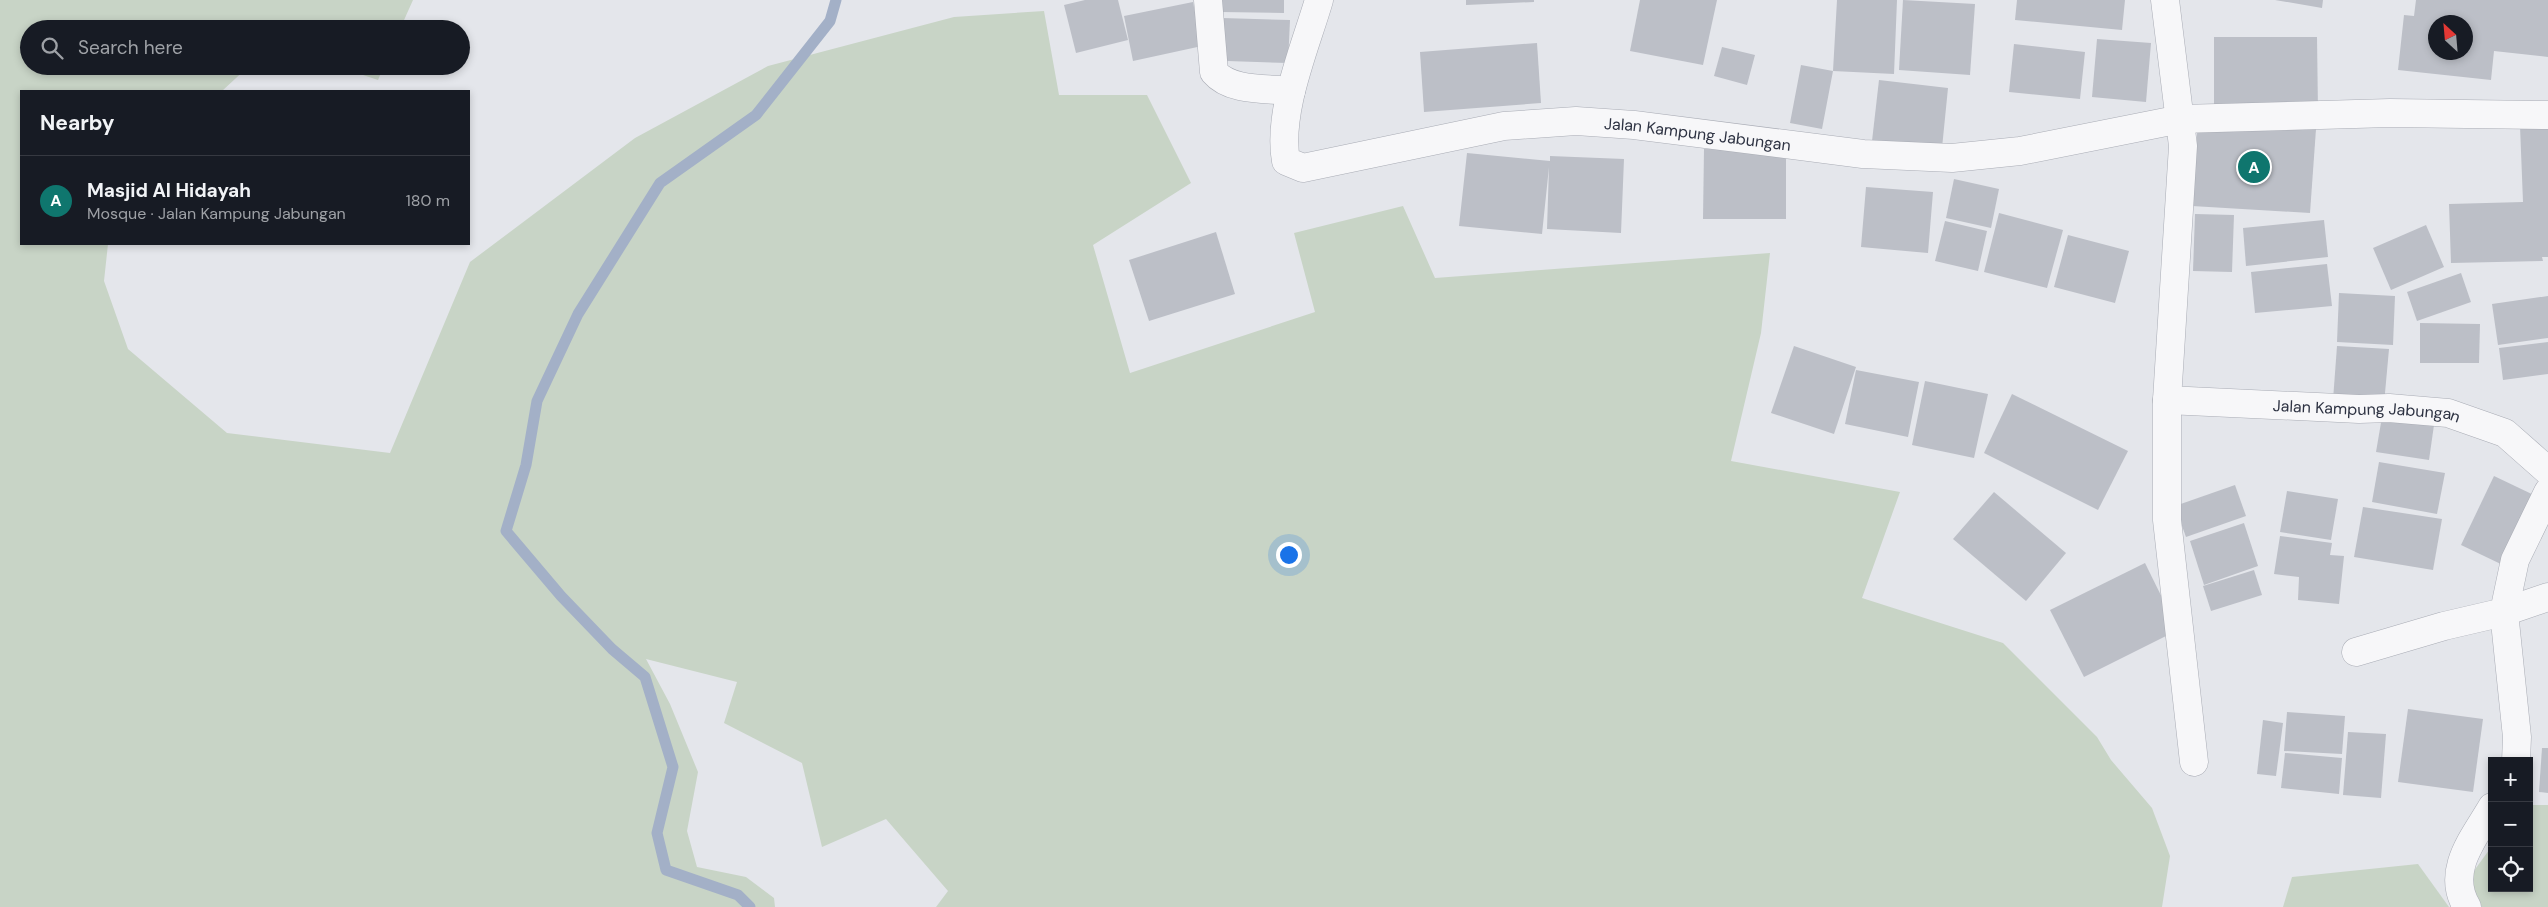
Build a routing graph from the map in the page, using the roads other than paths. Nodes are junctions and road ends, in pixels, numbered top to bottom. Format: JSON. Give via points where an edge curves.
{"nodes":[{"id":1,"x":1208,"y":0,"type":"edge"},
{"id":2,"x":1319,"y":0,"type":"edge"},
{"id":3,"x":2165,"y":0,"type":"edge"},
{"id":4,"x":1292,"y":91,"type":"junction"},
{"id":5,"x":2548,"y":115,"type":"edge"},
{"id":6,"x":2181,"y":119,"type":"junction"},
{"id":7,"x":2167,"y":400,"type":"junction"},
{"id":8,"x":2548,"y":471,"type":"edge"},
{"id":9,"x":2548,"y":492,"type":"edge"},
{"id":10,"x":2548,"y":597,"type":"edge"},
{"id":11,"x":2504,"y":612,"type":"junction"},
{"id":12,"x":2356,"y":652,"type":"dead end"},
{"id":13,"x":2516,"y":757,"type":"edge"},
{"id":14,"x":2194,"y":762,"type":"dead end"},
{"id":15,"x":2488,"y":814,"type":"edge"},
{"id":16,"x":2467,"y":907,"type":"edge"}],
"edges":[{"from":1,"to":4,"type":"street","via":[[1214,72],[1221,80],[1233,85]]},
{"from":2,"to":4,"type":"street","name":"Jalan Kampung Jabungan"},
{"from":3,"to":6,"type":"street"},
{"from":4,"to":6,"type":"street","name":"Jalan Kampung Jabungan","via":[[1283,144],[1286,161],[1303,168],[1504,126],[1576,121],[1634,125],[1863,154],[1952,158],[2020,151]]},
{"from":5,"to":6,"type":"street","name":"Jalan Kampung Jabungan","via":[[2390,113]]},
{"from":6,"to":7,"type":"street","via":[[2183,146]]},
{"from":7,"to":8,"type":"street","name":"Jalan Kampung Jabungan","via":[[2448,413],[2505,433]]},
{"from":7,"to":14,"type":"street","via":[[2167,520]]},
{"from":9,"to":11,"type":"street","via":[[2515,560]]},
{"from":10,"to":11,"type":"street"},
{"from":11,"to":12,"type":"street"},
{"from":11,"to":13,"type":"street","via":[[2517,737]]},
{"from":15,"to":16,"type":"street","via":[[2460,863],[2457,880],[2460,896]]}]}
